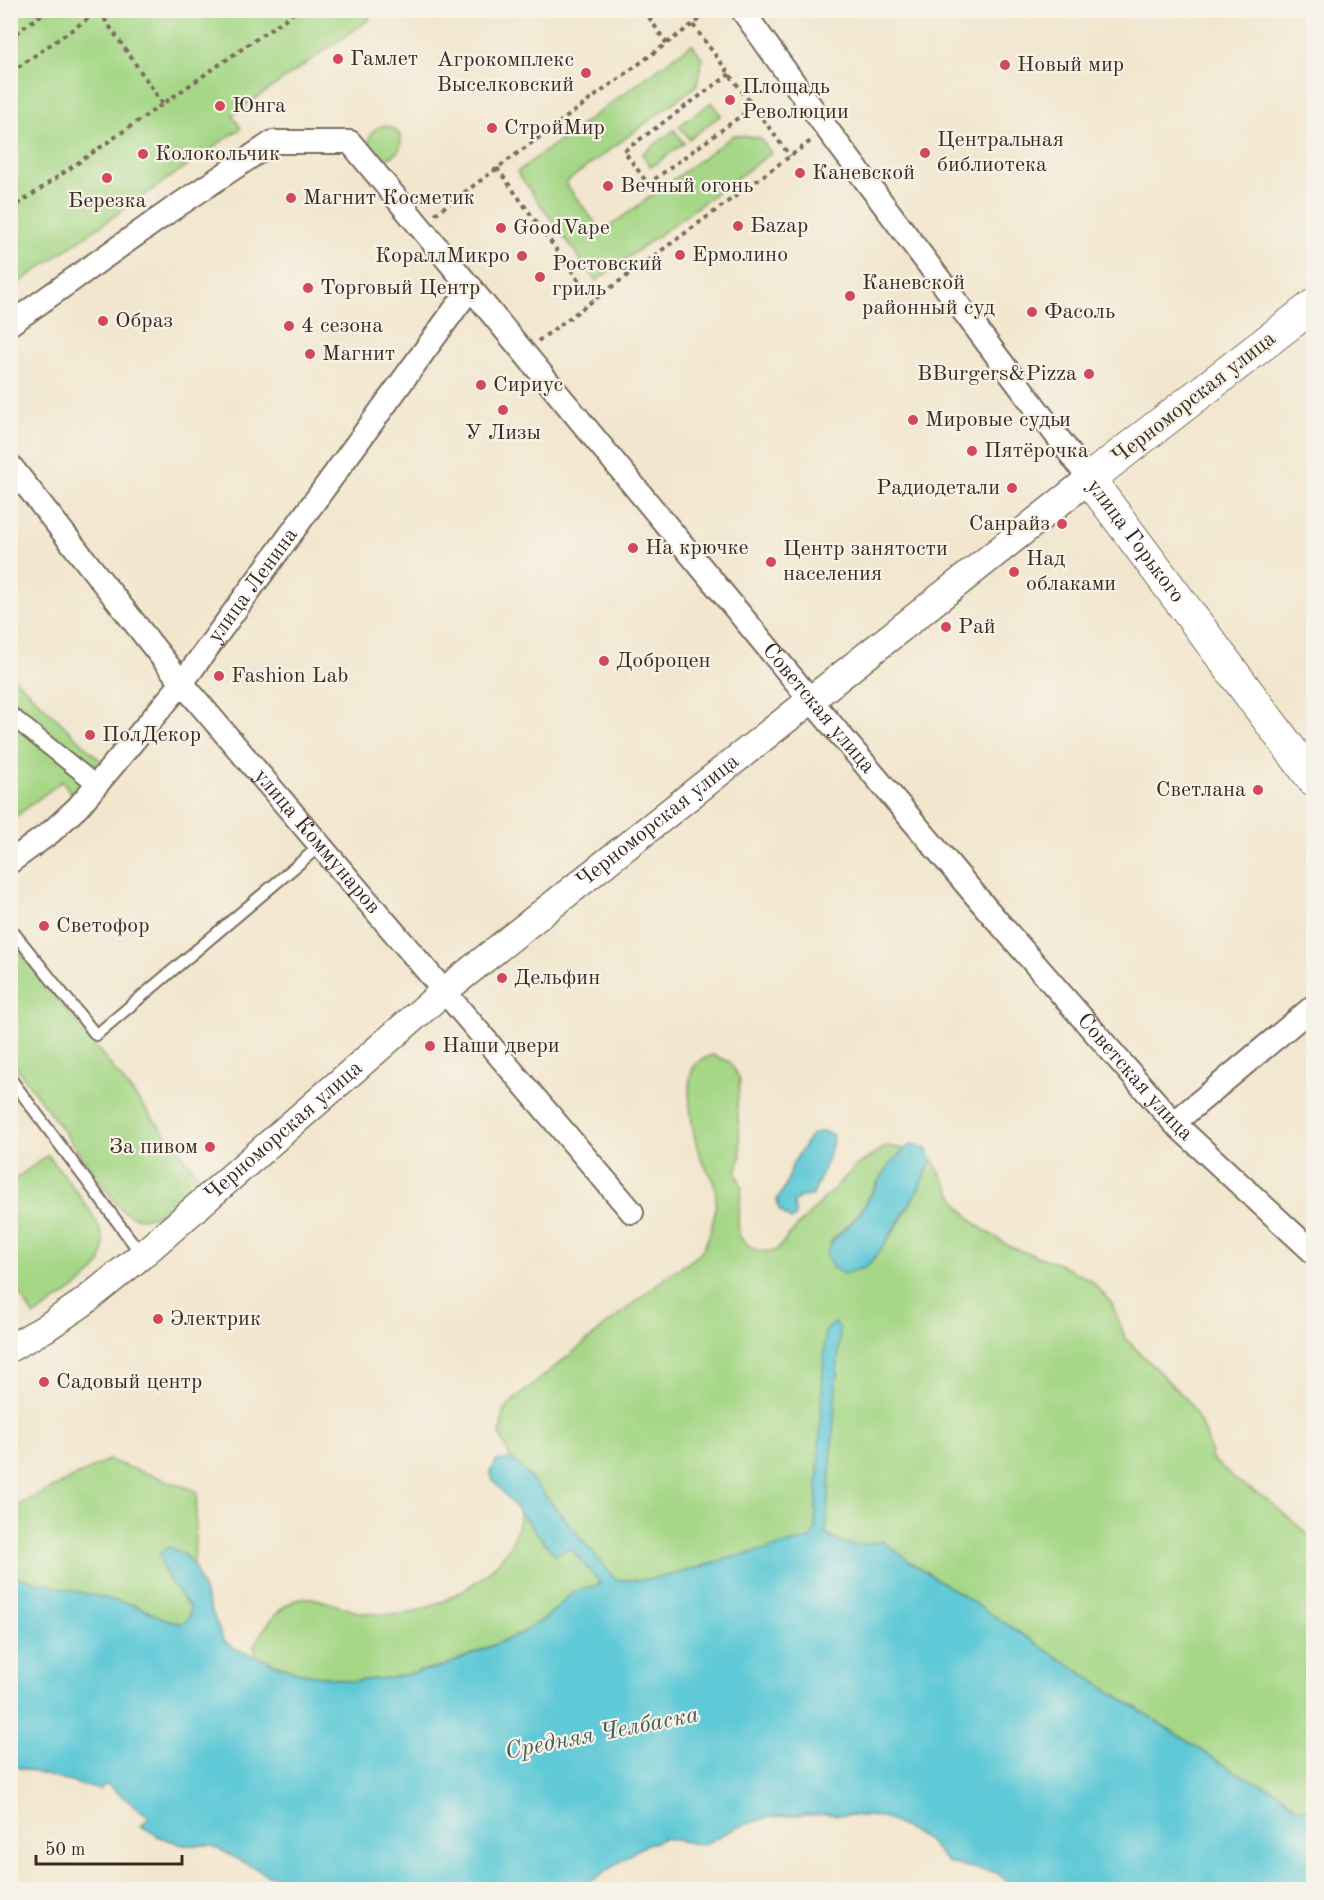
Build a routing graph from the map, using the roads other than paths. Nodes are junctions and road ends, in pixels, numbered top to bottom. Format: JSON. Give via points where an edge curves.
{"nodes":[{"id":1,"x":751,"y":14,"type":"edge"},
{"id":2,"x":471,"y":287,"type":"junction"},
{"id":3,"x":1314,"y":305,"type":"edge"},
{"id":4,"x":10,"y":324,"type":"edge"},
{"id":5,"x":10,"y":465,"type":"edge"},
{"id":6,"x":1089,"y":479,"type":"junction"},
{"id":7,"x":182,"y":683,"type":"junction"},
{"id":8,"x":810,"y":699,"type":"junction"},
{"id":9,"x":10,"y":715,"type":"edge"},
{"id":10,"x":1314,"y":781,"type":"edge"},
{"id":11,"x":98,"y":785,"type":"junction"},
{"id":12,"x":321,"y":845,"type":"junction"},
{"id":13,"x":10,"y":862,"type":"edge"},
{"id":14,"x":10,"y":928,"type":"edge"},
{"id":15,"x":443,"y":992,"type":"junction"},
{"id":16,"x":1314,"y":1006,"type":"edge"},
{"id":17,"x":10,"y":1078,"type":"edge"},
{"id":18,"x":1174,"y":1123,"type":"junction"},
{"id":19,"x":632,"y":1212,"type":"dead end"},
{"id":20,"x":1314,"y":1253,"type":"edge"},
{"id":21,"x":142,"y":1255,"type":"junction"},
{"id":22,"x":10,"y":1348,"type":"edge"}],
"edges":[{"from":1,"to":6,"type":"street","name":"улица Горького","via":[[827,129]]},
{"from":2,"to":4,"type":"street","name":"Советская улица","via":[[350,142],[273,141]]},
{"from":2,"to":7,"type":"street","name":"улица Ленина"},
{"from":2,"to":8,"type":"street","name":"Советская улица"},
{"from":3,"to":6,"type":"main road","name":"Черноморская улица"},
{"from":5,"to":7,"type":"street","name":"улица Коммунаров"},
{"from":6,"to":8,"type":"street","name":"Черноморская улица"},
{"from":6,"to":10,"type":"main road","name":"улица Горького"},
{"from":7,"to":11,"type":"street","name":"улица Ленина"},
{"from":7,"to":12,"type":"street","name":"улица Коммунаров"},
{"from":8,"to":15,"type":"street","name":"Черноморская улица"},
{"from":8,"to":18,"type":"street","name":"Советская улица"},
{"from":9,"to":11,"type":"street"},
{"from":11,"to":13,"type":"street","name":"улица Ленина","via":[[65,820]]},
{"from":12,"to":14,"type":"lane","via":[[96,1035]]},
{"from":12,"to":15,"type":"street","name":"улица Коммунаров"},
{"from":15,"to":19,"type":"street","name":"улица Коммунаров"},
{"from":15,"to":21,"type":"street","name":"Черноморская улица"},
{"from":16,"to":18,"type":"street"},
{"from":17,"to":21,"type":"lane"},
{"from":18,"to":20,"type":"street","name":"Советская улица"},
{"from":21,"to":22,"type":"street","name":"Черноморская улица","via":[[84,1302]]}]}
